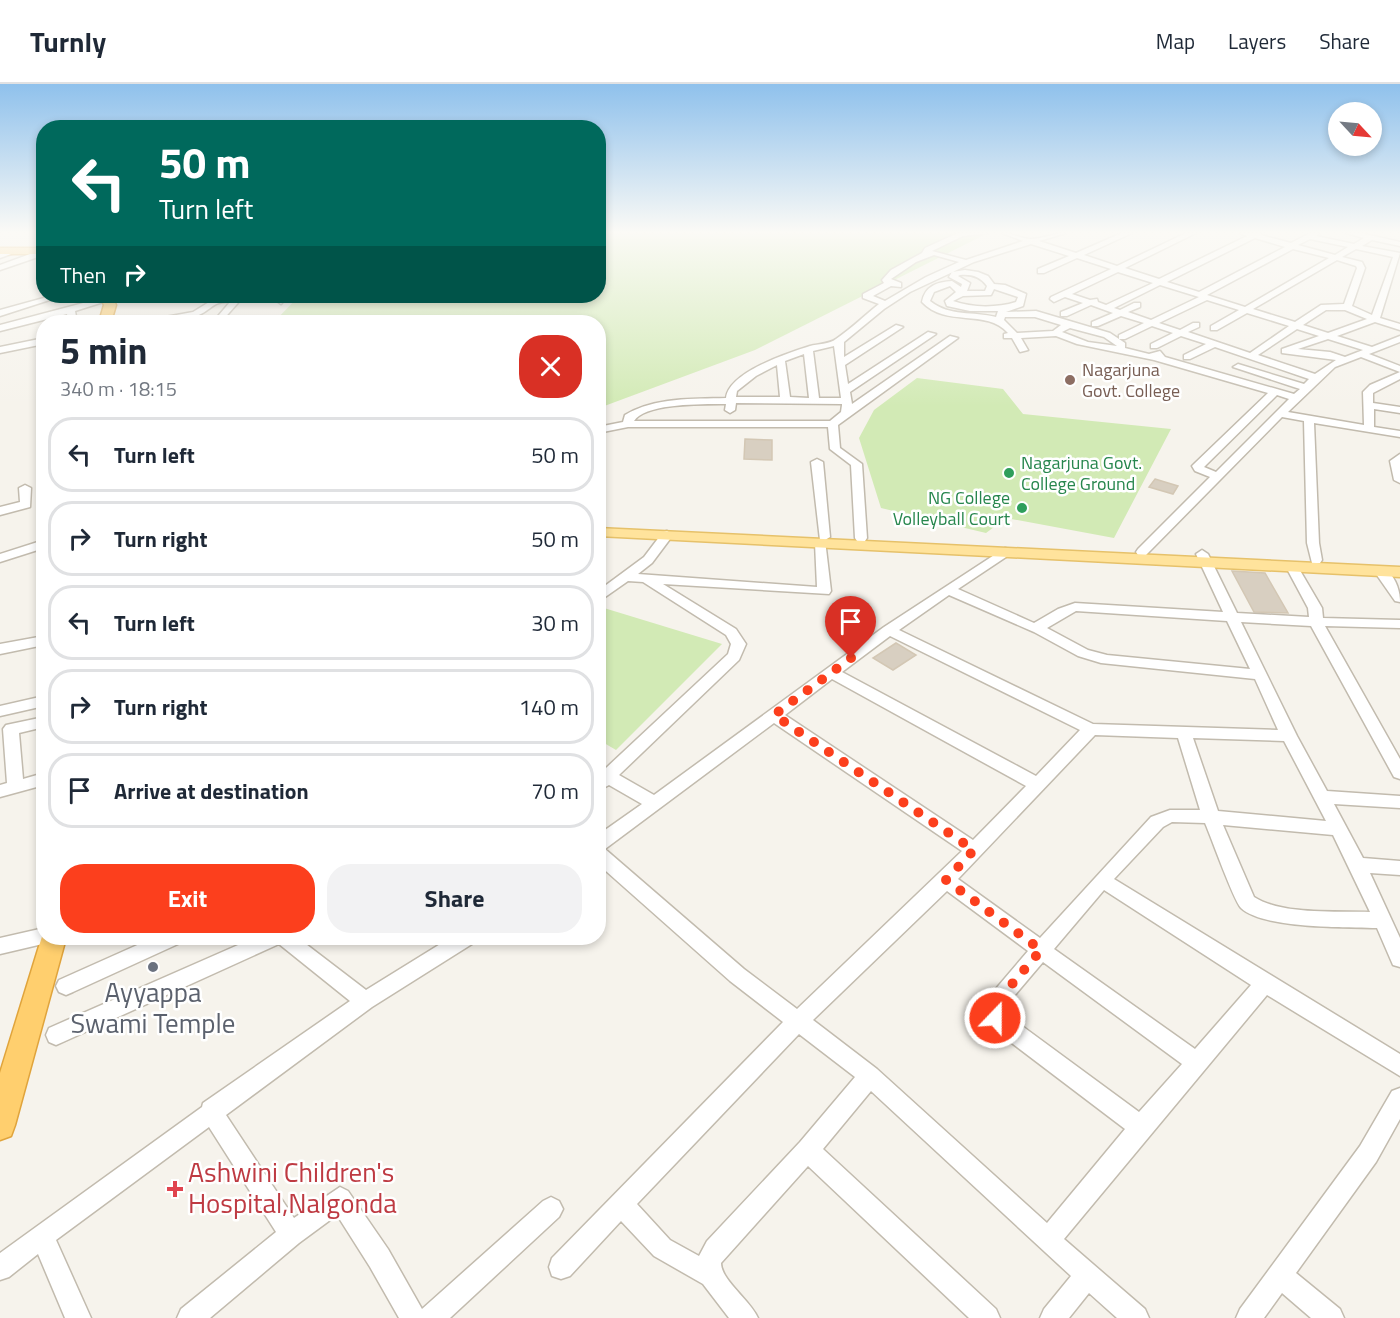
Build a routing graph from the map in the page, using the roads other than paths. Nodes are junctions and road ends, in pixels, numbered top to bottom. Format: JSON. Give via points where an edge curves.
{"nodes":[{"id":1,"x":876,"y":291,"type":"edge"},
{"id":2,"x":907,"y":291,"type":"edge"},
{"id":3,"x":931,"y":291,"type":"edge"},
{"id":4,"x":962,"y":291,"type":"edge"},
{"id":5,"x":965,"y":291,"type":"edge"},
{"id":6,"x":987,"y":291,"type":"edge"},
{"id":7,"x":1003,"y":291,"type":"edge"},
{"id":8,"x":1072,"y":291,"type":"edge"},
{"id":9,"x":1145,"y":291,"type":"edge"},
{"id":10,"x":1186,"y":291,"type":"edge"},
{"id":11,"x":1213,"y":291,"type":"edge"},
{"id":12,"x":1281,"y":291,"type":"edge"},
{"id":13,"x":1353,"y":291,"type":"edge"},
{"id":14,"x":1384,"y":291,"type":"edge"},
{"id":15,"x":1001,"y":294,"type":"dead end"},
{"id":16,"x":1065,"y":294,"type":"junction"},
{"id":17,"x":1109,"y":296,"type":"dead end"},
{"id":18,"x":1203,"y":296,"type":"junction"},
{"id":19,"x":1054,"y":299,"type":"dead end"},
{"id":20,"x":36,"y":302,"type":"edge"},
{"id":21,"x":1015,"y":302,"type":"junction"},
{"id":22,"x":1091,"y":302,"type":"junction"},
{"id":23,"x":90,"y":303,"type":"edge"},
{"id":24,"x":210,"y":303,"type":"edge"},
{"id":25,"x":235,"y":303,"type":"edge"},
{"id":26,"x":886,"y":304,"type":"junction"},
{"id":27,"x":27,"y":305,"type":"junction"},
{"id":28,"x":1137,"y":306,"type":"dead end"},
{"id":29,"x":1347,"y":307,"type":"junction"},
{"id":30,"x":1107,"y":308,"type":"junction"},
{"id":31,"x":70,"y":309,"type":"junction"},
{"id":32,"x":1249,"y":310,"type":"junction"},
{"id":33,"x":1120,"y":312,"type":"junction"},
{"id":34,"x":0,"y":313,"type":"edge"},
{"id":35,"x":1064,"y":314,"type":"dead end"},
{"id":36,"x":39,"y":315,"type":"edge"},
{"id":37,"x":51,"y":315,"type":"edge"},
{"id":38,"x":71,"y":315,"type":"edge"},
{"id":39,"x":188,"y":315,"type":"edge"},
{"id":40,"x":224,"y":315,"type":"edge"},
{"id":41,"x":1001,"y":315,"type":"junction"},
{"id":42,"x":1375,"y":319,"type":"junction"},
{"id":43,"x":36,"y":320,"type":"edge"},
{"id":44,"x":27,"y":322,"type":"junction"},
{"id":45,"x":1152,"y":323,"type":"junction"},
{"id":46,"x":1095,"y":324,"type":"dead end"},
{"id":47,"x":1297,"y":324,"type":"junction"},
{"id":48,"x":1069,"y":325,"type":"junction"},
{"id":49,"x":1196,"y":325,"type":"dead end"},
{"id":50,"x":36,"y":326,"type":"edge"},
{"id":51,"x":899,"y":327,"type":"dead end"},
{"id":52,"x":1400,"y":327,"type":"edge"},
{"id":53,"x":0,"y":328,"type":"edge"},
{"id":54,"x":1214,"y":328,"type":"dead end"},
{"id":55,"x":1058,"y":333,"type":"junction"},
{"id":56,"x":1181,"y":333,"type":"junction"},
{"id":57,"x":931,"y":334,"type":"dead end"},
{"id":58,"x":1326,"y":334,"type":"junction"},
{"id":59,"x":1016,"y":336,"type":"junction"},
{"id":60,"x":1001,"y":337,"type":"dead end"},
{"id":61,"x":1122,"y":337,"type":"dead end"},
{"id":62,"x":953,"y":338,"type":"dead end"},
{"id":63,"x":1400,"y":339,"type":"edge"},
{"id":64,"x":838,"y":342,"type":"junction"},
{"id":65,"x":36,"y":343,"type":"edge"},
{"id":66,"x":1214,"y":344,"type":"junction"},
{"id":67,"x":1120,"y":349,"type":"junction"},
{"id":68,"x":0,"y":350,"type":"edge"},
{"id":69,"x":808,"y":350,"type":"junction"},
{"id":70,"x":1023,"y":350,"type":"dead end"},
{"id":71,"x":1373,"y":350,"type":"junction"},
{"id":72,"x":1154,"y":351,"type":"junction"},
{"id":73,"x":1361,"y":354,"type":"junction"},
{"id":74,"x":1251,"y":356,"type":"junction"},
{"id":75,"x":1186,"y":357,"type":"dead end"},
{"id":76,"x":1346,"y":360,"type":"junction"},
{"id":77,"x":781,"y":362,"type":"junction"},
{"id":78,"x":841,"y":363,"type":"junction"},
{"id":79,"x":1238,"y":368,"type":"dead end"},
{"id":80,"x":1400,"y":369,"type":"edge"},
{"id":81,"x":1400,"y":375,"type":"edge"},
{"id":82,"x":1316,"y":378,"type":"junction"},
{"id":83,"x":1307,"y":388,"type":"junction"},
{"id":84,"x":1276,"y":391,"type":"junction"},
{"id":85,"x":846,"y":395,"type":"junction"},
{"id":86,"x":1297,"y":398,"type":"junction"},
{"id":87,"x":729,"y":401,"type":"junction"},
{"id":88,"x":786,"y":402,"type":"junction"},
{"id":89,"x":815,"y":402,"type":"junction"},
{"id":90,"x":1368,"y":405,"type":"junction"},
{"id":91,"x":1400,"y":410,"type":"edge"},
{"id":92,"x":846,"y":413,"type":"junction"},
{"id":93,"x":1281,"y":414,"type":"junction"},
{"id":94,"x":1309,"y":419,"type":"junction"},
{"id":95,"x":732,"y":422,"type":"junction"},
{"id":96,"x":628,"y":424,"type":"junction"},
{"id":97,"x":834,"y":424,"type":"junction"},
{"id":98,"x":606,"y":428,"type":"edge"},
{"id":99,"x":1369,"y":429,"type":"junction"},
{"id":100,"x":1400,"y":434,"type":"edge"},
{"id":101,"x":1400,"y":457,"type":"edge"},
{"id":102,"x":817,"y":462,"type":"dead end"},
{"id":103,"x":1217,"y":476,"type":"junction"},
{"id":104,"x":1400,"y":480,"type":"edge"},
{"id":105,"x":26,"y":488,"type":"dead end"},
{"id":106,"x":0,"y":511,"type":"edge"},
{"id":107,"x":606,"y":526,"type":"edge"},
{"id":108,"x":606,"y":532,"type":"edge"},
{"id":109,"x":666,"y":535,"type":"junction"},
{"id":110,"x":861,"y":538,"type":"junction"},
{"id":111,"x":822,"y":540,"type":"junction"},
{"id":112,"x":36,"y":547,"type":"edge"},
{"id":113,"x":970,"y":550,"type":"junction"},
{"id":114,"x":36,"y":552,"type":"edge"},
{"id":115,"x":1005,"y":552,"type":"junction"},
{"id":116,"x":1142,"y":552,"type":"junction"},
{"id":117,"x":1205,"y":558,"type":"junction"},
{"id":118,"x":0,"y":560,"type":"edge"},
{"id":119,"x":1316,"y":560,"type":"junction"},
{"id":120,"x":1400,"y":565,"type":"edge"},
{"id":121,"x":984,"y":567,"type":"junction"},
{"id":122,"x":1292,"y":567,"type":"junction"},
{"id":123,"x":1380,"y":571,"type":"junction"},
{"id":124,"x":1400,"y":572,"type":"edge"},
{"id":125,"x":625,"y":577,"type":"junction"},
{"id":126,"x":647,"y":579,"type":"junction"},
{"id":127,"x":949,"y":590,"type":"junction"},
{"id":128,"x":606,"y":592,"type":"edge"},
{"id":129,"x":1400,"y":598,"type":"edge"},
{"id":130,"x":1231,"y":617,"type":"junction"},
{"id":131,"x":1316,"y":622,"type":"junction"},
{"id":132,"x":1400,"y":624,"type":"edge"},
{"id":133,"x":1037,"y":628,"type":"junction"},
{"id":134,"x":889,"y":630,"type":"junction"},
{"id":135,"x":36,"y":641,"type":"edge"},
{"id":136,"x":0,"y":649,"type":"edge"},
{"id":137,"x":832,"y":673,"type":"junction"},
{"id":138,"x":1258,"y":675,"type":"junction"},
{"id":139,"x":36,"y":703,"type":"edge"},
{"id":140,"x":0,"y":711,"type":"edge"},
{"id":141,"x":774,"y":715,"type":"junction"},
{"id":142,"x":36,"y":724,"type":"edge"},
{"id":143,"x":1091,"y":729,"type":"junction"},
{"id":144,"x":1184,"y":733,"type":"junction"},
{"id":145,"x":1289,"y":736,"type":"junction"},
{"id":146,"x":606,"y":773,"type":"edge"},
{"id":147,"x":1400,"y":773,"type":"edge"},
{"id":148,"x":606,"y":779,"type":"edge"},
{"id":149,"x":36,"y":781,"type":"edge"},
{"id":150,"x":1038,"y":784,"type":"junction"},
{"id":151,"x":8,"y":789,"type":"edge"},
{"id":152,"x":1321,"y":797,"type":"junction"},
{"id":153,"x":1400,"y":802,"type":"edge"},
{"id":154,"x":656,"y":804,"type":"junction"},
{"id":155,"x":1211,"y":818,"type":"junction"},
{"id":156,"x":1340,"y":829,"type":"junction"},
{"id":157,"x":606,"y":839,"type":"edge"},
{"id":158,"x":974,"y":850,"type":"junction"},
{"id":159,"x":606,"y":860,"type":"edge"},
{"id":160,"x":1358,"y":864,"type":"junction"},
{"id":161,"x":1400,"y":868,"type":"edge"},
{"id":162,"x":946,"y":880,"type":"junction"},
{"id":163,"x":1102,"y":880,"type":"junction"},
{"id":164,"x":1381,"y":920,"type":"junction"},
{"id":165,"x":36,"y":938,"type":"edge"},
{"id":166,"x":51,"y":945,"type":"edge"},
{"id":167,"x":156,"y":945,"type":"edge"},
{"id":168,"x":257,"y":945,"type":"edge"},
{"id":169,"x":294,"y":945,"type":"edge"},
{"id":170,"x":448,"y":945,"type":"edge"},
{"id":171,"x":0,"y":946,"type":"edge"},
{"id":172,"x":1041,"y":950,"type":"junction"},
{"id":173,"x":1400,"y":959,"type":"edge"},
{"id":174,"x":1265,"y":983,"type":"junction"},
{"id":175,"x":66,"y":986,"type":"dead end"},
{"id":176,"x":365,"y":1001,"type":"junction"},
{"id":177,"x":798,"y":1021,"type":"junction"},
{"id":178,"x":56,"y":1035,"type":"dead end"},
{"id":179,"x":1197,"y":1062,"type":"junction"},
{"id":180,"x":1400,"y":1066,"type":"edge"},
{"id":181,"x":870,"y":1076,"type":"junction"},
{"id":182,"x":1400,"y":1098,"type":"edge"},
{"id":183,"x":211,"y":1111,"type":"junction"},
{"id":184,"x":0,"y":1125,"type":"edge"},
{"id":185,"x":1141,"y":1127,"type":"junction"},
{"id":186,"x":808,"y":1150,"type":"junction"},
{"id":187,"x":621,"y":1204,"type":"junction"},
{"id":188,"x":551,"y":1209,"type":"dead end"},
{"id":189,"x":291,"y":1235,"type":"junction"},
{"id":190,"x":42,"y":1236,"type":"junction"},
{"id":191,"x":1048,"y":1240,"type":"junction"},
{"id":192,"x":561,"y":1267,"type":"dead end"},
{"id":193,"x":0,"y":1268,"type":"edge"},
{"id":194,"x":1088,"y":1275,"type":"junction"},
{"id":195,"x":712,"y":1276,"type":"junction"},
{"id":196,"x":1280,"y":1276,"type":"junction"},
{"id":197,"x":78,"y":1318,"type":"edge"},
{"id":198,"x":190,"y":1318,"type":"edge"},
{"id":199,"x":413,"y":1318,"type":"edge"},
{"id":200,"x":431,"y":1318,"type":"edge"},
{"id":201,"x":745,"y":1318,"type":"edge"},
{"id":202,"x":987,"y":1318,"type":"edge"},
{"id":203,"x":1053,"y":1318,"type":"edge"},
{"id":204,"x":1136,"y":1318,"type":"edge"},
{"id":205,"x":1250,"y":1318,"type":"edge"},
{"id":206,"x":1330,"y":1318,"type":"edge"}],
"edges":[{"from":1,"to":26,"type":"street","via":[[866,296]]},
{"from":2,"to":26,"type":"street"},
{"from":3,"to":41,"type":"street","via":[[926,303],[946,314]]},
{"from":4,"to":41,"type":"street","via":[[952,296],[950,304]]},
{"from":5,"to":6,"type":"street","via":[[981,295]]},
{"from":7,"to":21,"type":"street","via":[[1024,295]]},
{"from":8,"to":16,"type":"street"},
{"from":9,"to":30,"type":"street"},
{"from":10,"to":18,"type":"street"},
{"from":11,"to":18,"type":"street"},
{"from":12,"to":32,"type":"street"},
{"from":13,"to":29,"type":"street"},
{"from":14,"to":42,"type":"street"},
{"from":15,"to":21,"type":"street"},
{"from":16,"to":19,"type":"street"},
{"from":16,"to":22,"type":"street"},
{"from":17,"to":22,"type":"street"},
{"from":18,"to":32,"type":"street"},
{"from":18,"to":45,"type":"street"},
{"from":20,"to":27,"type":"street"},
{"from":21,"to":41,"type":"street"},
{"from":22,"to":30,"type":"street"},
{"from":22,"to":35,"type":"street"},
{"from":23,"to":31,"type":"street"},
{"from":24,"to":39,"type":"street"},
{"from":25,"to":40,"type":"street"},
{"from":26,"to":64,"type":"street"},
{"from":27,"to":34,"type":"street"},
{"from":27,"to":36,"type":"street"},
{"from":28,"to":33,"type":"street"},
{"from":29,"to":42,"type":"street"},
{"from":29,"to":47,"type":"street","via":[[1324,307]]},
{"from":30,"to":33,"type":"street"},
{"from":31,"to":37,"type":"street"},
{"from":31,"to":38,"type":"street"},
{"from":32,"to":47,"type":"street"},
{"from":32,"to":54,"type":"street"},
{"from":33,"to":45,"type":"street"},
{"from":33,"to":46,"type":"street"},
{"from":41,"to":48,"type":"street","via":[[1036,314]]},
{"from":41,"to":59,"type":"street"},
{"from":42,"to":52,"type":"street"},
{"from":42,"to":58,"type":"street"},
{"from":43,"to":44,"type":"street"},
{"from":44,"to":50,"type":"street"},
{"from":44,"to":53,"type":"street"},
{"from":45,"to":56,"type":"street"},
{"from":45,"to":61,"type":"street"},
{"from":47,"to":58,"type":"street"},
{"from":47,"to":74,"type":"street"},
{"from":48,"to":55,"type":"street"},
{"from":48,"to":67,"type":"street","via":[[1114,339],[1122,345]]},
{"from":49,"to":56,"type":"street"},
{"from":51,"to":78,"type":"street"},
{"from":55,"to":59,"type":"street"},
{"from":55,"to":67,"type":"street","via":[[1073,341]]},
{"from":56,"to":66,"type":"street"},
{"from":56,"to":72,"type":"street"},
{"from":57,"to":85,"type":"street"},
{"from":58,"to":71,"type":"street"},
{"from":58,"to":76,"type":"street","via":[[1285,351]]},
{"from":59,"to":60,"type":"street"},
{"from":59,"to":70,"type":"street"},
{"from":62,"to":92,"type":"street"},
{"from":63,"to":71,"type":"street"},
{"from":64,"to":69,"type":"street"},
{"from":64,"to":78,"type":"street"},
{"from":65,"to":68,"type":"street"},
{"from":66,"to":74,"type":"street"},
{"from":66,"to":75,"type":"street"},
{"from":67,"to":72,"type":"street"},
{"from":69,"to":77,"type":"street"},
{"from":69,"to":89,"type":"street"},
{"from":71,"to":73,"type":"street"},
{"from":72,"to":84,"type":"street"},
{"from":73,"to":76,"type":"street"},
{"from":73,"to":80,"type":"street"},
{"from":74,"to":82,"type":"street"},
{"from":76,"to":82,"type":"street"},
{"from":77,"to":87,"type":"street","via":[[740,382]]},
{"from":77,"to":88,"type":"street"},
{"from":78,"to":85,"type":"street"},
{"from":79,"to":83,"type":"street"},
{"from":81,"to":90,"type":"street","via":[[1370,390]]},
{"from":82,"to":83,"type":"street"},
{"from":83,"to":86,"type":"street"},
{"from":84,"to":86,"type":"street"},
{"from":84,"to":103,"type":"street","via":[[1198,466]]},
{"from":85,"to":89,"type":"street"},
{"from":85,"to":92,"type":"street"},
{"from":86,"to":93,"type":"street"},
{"from":87,"to":88,"type":"street"},
{"from":87,"to":95,"type":"street"},
{"from":87,"to":96,"type":"street","via":[[676,401],[648,407],[630,414]]},
{"from":88,"to":89,"type":"street"},
{"from":90,"to":91,"type":"street"},
{"from":90,"to":99,"type":"street"},
{"from":92,"to":97,"type":"street"},
{"from":93,"to":94,"type":"street"},
{"from":93,"to":103,"type":"street"},
{"from":94,"to":99,"type":"street"},
{"from":94,"to":119,"type":"street","via":[[1312,543]]},
{"from":95,"to":96,"type":"street"},
{"from":95,"to":97,"type":"street"},
{"from":96,"to":98,"type":"street"},
{"from":97,"to":110,"type":"street","via":[[835,449],[856,464]]},
{"from":99,"to":100,"type":"street"},
{"from":101,"to":104,"type":"street","via":[[1396,461]]},
{"from":102,"to":111,"type":"street"},
{"from":103,"to":116,"type":"street"},
{"from":105,"to":106,"type":"street","via":[[26,504]]},
{"from":107,"to":111,"type":"main road"},
{"from":108,"to":109,"type":"main road"},
{"from":109,"to":111,"type":"main road"},
{"from":109,"to":125,"type":"street","via":[[648,560]]},
{"from":110,"to":111,"type":"main road"},
{"from":110,"to":116,"type":"main road"},
{"from":111,"to":113,"type":"main road"},
{"from":111,"to":126,"type":"street","via":[[824,591]]},
{"from":112,"to":118,"type":"street"},
{"from":113,"to":115,"type":"main road"},
{"from":113,"to":121,"type":"street"},
{"from":114,"to":118,"type":"street"},
{"from":115,"to":117,"type":"main road"},
{"from":115,"to":121,"type":"street"},
{"from":116,"to":117,"type":"main road"},
{"from":117,"to":119,"type":"main road"},
{"from":117,"to":122,"type":"main road"},
{"from":117,"to":130,"type":"street"},
{"from":119,"to":120,"type":"main road"},
{"from":121,"to":127,"type":"street"},
{"from":122,"to":123,"type":"main road"},
{"from":122,"to":131,"type":"street","via":[[1315,608]]},
{"from":123,"to":124,"type":"main road"},
{"from":123,"to":129,"type":"street"},
{"from":125,"to":126,"type":"street"},
{"from":125,"to":128,"type":"street"},
{"from":126,"to":146,"type":"street","via":[[731,632],[740,647],[734,657]]},
{"from":127,"to":133,"type":"street"},
{"from":127,"to":134,"type":"street"},
{"from":130,"to":131,"type":"street"},
{"from":130,"to":133,"type":"street","via":[[1075,607],[1060,611]]},
{"from":130,"to":138,"type":"street"},
{"from":131,"to":132,"type":"street"},
{"from":131,"to":147,"type":"street"},
{"from":133,"to":138,"type":"street","via":[[1083,653],[1106,660]]},
{"from":134,"to":137,"type":"street"},
{"from":134,"to":143,"type":"street"},
{"from":135,"to":136,"type":"street"},
{"from":137,"to":141,"type":"street"},
{"from":137,"to":150,"type":"street"},
{"from":138,"to":145,"type":"street"},
{"from":139,"to":140,"type":"street"},
{"from":141,"to":154,"type":"street"},
{"from":141,"to":158,"type":"street"},
{"from":142,"to":151,"type":"street","via":[[11,729]]},
{"from":143,"to":144,"type":"street"},
{"from":143,"to":150,"type":"street"},
{"from":144,"to":145,"type":"street"},
{"from":144,"to":155,"type":"street"},
{"from":145,"to":152,"type":"street"},
{"from":148,"to":154,"type":"street"},
{"from":149,"to":151,"type":"street"},
{"from":150,"to":158,"type":"street"},
{"from":152,"to":153,"type":"street"},
{"from":152,"to":156,"type":"street"},
{"from":154,"to":157,"type":"street"},
{"from":155,"to":156,"type":"street"},
{"from":155,"to":163,"type":"street","via":[[1170,816],[1157,822]]},
{"from":155,"to":164,"type":"street","via":[[1251,907],[1271,914]]},
{"from":156,"to":160,"type":"street"},
{"from":158,"to":162,"type":"street"},
{"from":159,"to":177,"type":"street","via":[[737,975]]},
{"from":160,"to":161,"type":"street"},
{"from":160,"to":164,"type":"street"},
{"from":162,"to":172,"type":"street"},
{"from":162,"to":177,"type":"street"},
{"from":163,"to":172,"type":"street"},
{"from":163,"to":174,"type":"street"},
{"from":164,"to":173,"type":"street"},
{"from":165,"to":171,"type":"street"},
{"from":166,"to":184,"type":"highway"},
{"from":167,"to":175,"type":"street"},
{"from":168,"to":178,"type":"street"},
{"from":169,"to":176,"type":"street"},
{"from":170,"to":176,"type":"street"},
{"from":172,"to":179,"type":"street"},
{"from":172,"to":185,"type":"street","via":[[995,1004],[995,1018]]},
{"from":174,"to":179,"type":"street"},
{"from":174,"to":180,"type":"street"},
{"from":176,"to":183,"type":"street"},
{"from":177,"to":181,"type":"street"},
{"from":177,"to":187,"type":"street"},
{"from":179,"to":185,"type":"street"},
{"from":181,"to":186,"type":"street"},
{"from":181,"to":191,"type":"street"},
{"from":182,"to":196,"type":"street","via":[[1368,1154]]},
{"from":183,"to":189,"type":"street"},
{"from":183,"to":190,"type":"street"},
{"from":185,"to":191,"type":"street"},
{"from":186,"to":195,"type":"street","via":[[715,1249],[708,1267]]},
{"from":186,"to":202,"type":"street"},
{"from":187,"to":192,"type":"street"},
{"from":187,"to":195,"type":"street","via":[[662,1248]]},
{"from":188,"to":200,"type":"street"},
{"from":189,"to":198,"type":"street"},
{"from":189,"to":199,"type":"street","via":[[340,1199]]},
{"from":190,"to":193,"type":"street"},
{"from":190,"to":197,"type":"street"},
{"from":191,"to":194,"type":"street"},
{"from":194,"to":203,"type":"street"},
{"from":194,"to":204,"type":"street"},
{"from":195,"to":201,"type":"street"},
{"from":196,"to":205,"type":"street"},
{"from":196,"to":206,"type":"street"}]}
